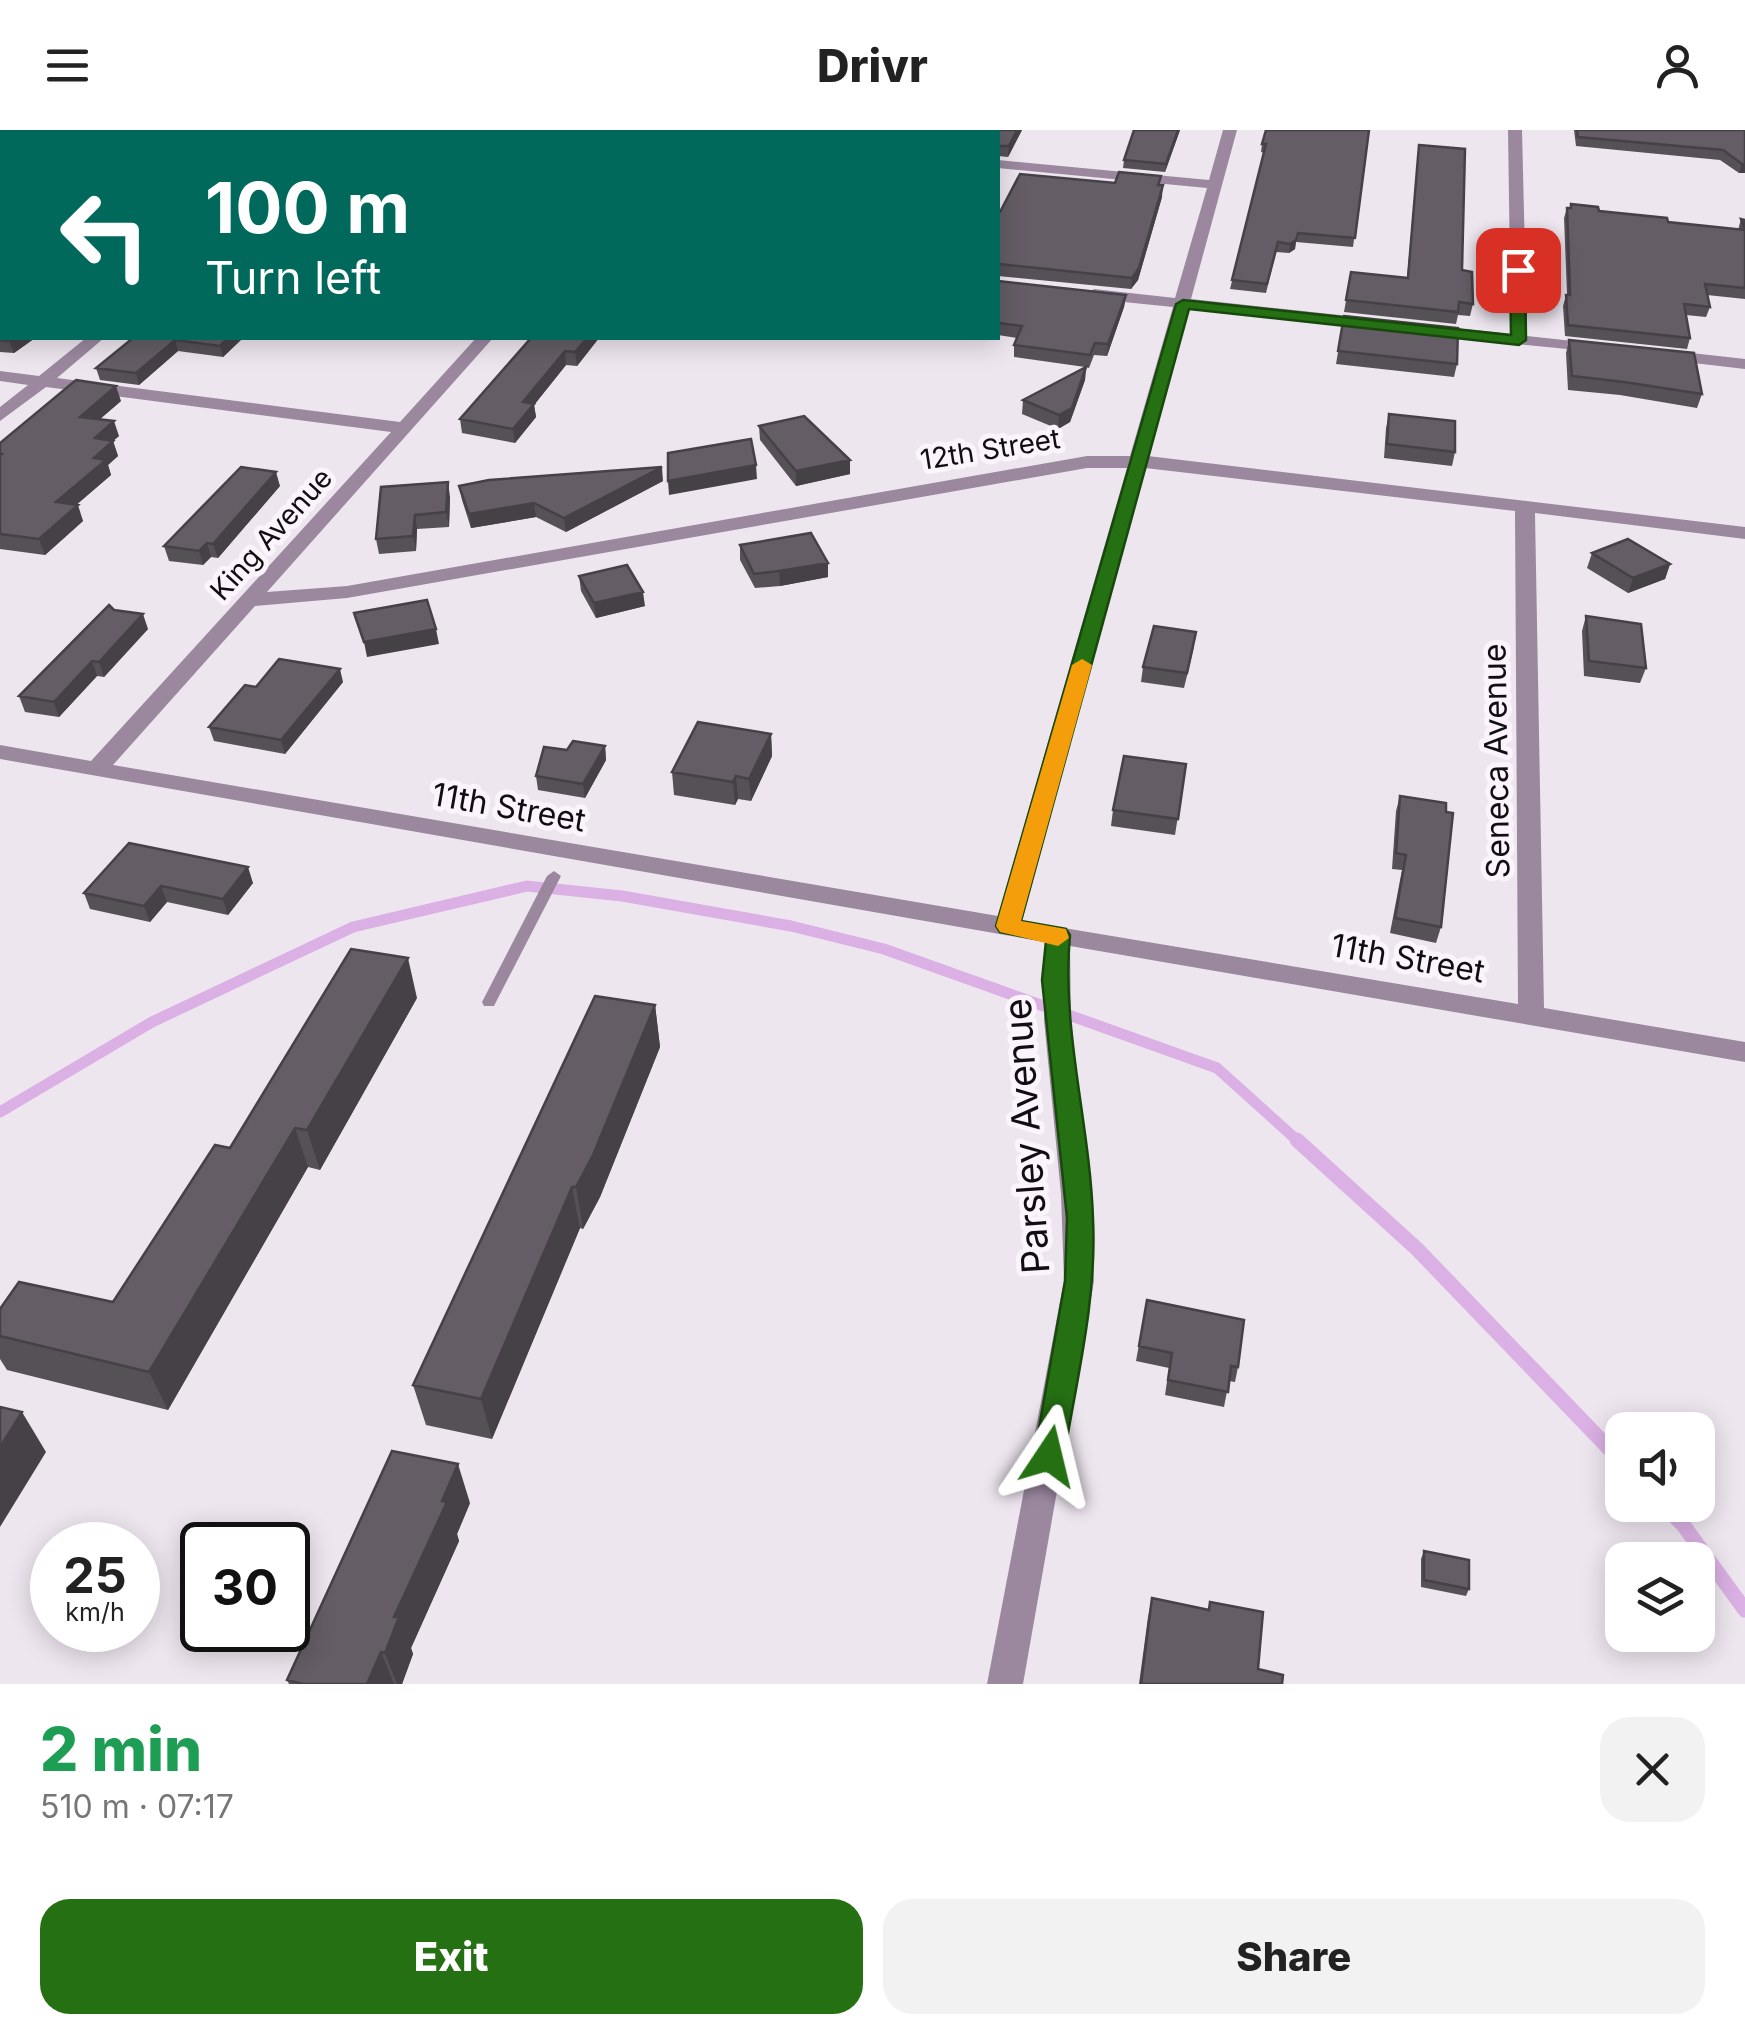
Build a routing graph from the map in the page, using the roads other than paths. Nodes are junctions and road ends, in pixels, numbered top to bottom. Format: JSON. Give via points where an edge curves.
{"nodes":[{"id":1,"x":1230,"y":130,"type":"edge"},
{"id":2,"x":1515,"y":130,"type":"edge"},
{"id":3,"x":1000,"y":164,"type":"edge"},
{"id":4,"x":1216,"y":185,"type":"junction"},
{"id":5,"x":1072,"y":292,"type":"edge"},
{"id":6,"x":1183,"y":304,"type":"junction"},
{"id":7,"x":1390,"y":326,"type":"edge"},
{"id":8,"x":1409,"y":328,"type":"edge"},
{"id":9,"x":94,"y":340,"type":"edge"},
{"id":10,"x":483,"y":340,"type":"edge"},
{"id":11,"x":1519,"y":340,"type":"junction"},
{"id":12,"x":1613,"y":350,"type":"edge"},
{"id":13,"x":1651,"y":354,"type":"edge"},
{"id":14,"x":1745,"y":364,"type":"edge"},
{"id":15,"x":0,"y":376,"type":"edge"},
{"id":16,"x":42,"y":382,"type":"junction"},
{"id":17,"x":0,"y":416,"type":"edge"},
{"id":18,"x":404,"y":428,"type":"junction"},
{"id":19,"x":1139,"y":461,"type":"junction"},
{"id":20,"x":1526,"y":506,"type":"junction"},
{"id":21,"x":1745,"y":532,"type":"edge"},
{"id":22,"x":249,"y":600,"type":"junction"},
{"id":23,"x":0,"y":752,"type":"edge"},
{"id":24,"x":98,"y":768,"type":"junction"},
{"id":25,"x":565,"y":852,"type":"junction"},
{"id":26,"x":554,"y":876,"type":"joint"},
{"id":27,"x":1008,"y":926,"type":"junction"},
{"id":28,"x":1058,"y":935,"type":"junction"},
{"id":29,"x":489,"y":1002,"type":"dead end"},
{"id":30,"x":1531,"y":1015,"type":"junction"},
{"id":31,"x":1745,"y":1052,"type":"edge"},
{"id":32,"x":1005,"y":1684,"type":"edge"}],
"edges":[{"from":1,"to":4,"type":"street"},
{"from":2,"to":11,"type":"street"},
{"from":3,"to":4,"type":"street"},
{"from":4,"to":6,"type":"street"},
{"from":5,"to":6,"type":"street"},
{"from":6,"to":7,"type":"street"},
{"from":6,"to":19,"type":"street"},
{"from":8,"to":11,"type":"street"},
{"from":9,"to":16,"type":"street"},
{"from":10,"to":18,"type":"street","name":"King Avenue"},
{"from":11,"to":12,"type":"street"},
{"from":13,"to":14,"type":"street"},
{"from":15,"to":16,"type":"street"},
{"from":16,"to":17,"type":"street"},
{"from":16,"to":18,"type":"street"},
{"from":18,"to":22,"type":"street","name":"King Avenue"},
{"from":19,"to":20,"type":"street","name":"12th Street"},
{"from":19,"to":22,"type":"street","name":"12th Street","via":[[1023,470],[347,592]]},
{"from":19,"to":27,"type":"street"},
{"from":20,"to":21,"type":"street","name":"12th Street"},
{"from":20,"to":30,"type":"street","name":"Seneca Avenue"},
{"from":22,"to":24,"type":"street","name":"King Avenue"},
{"from":23,"to":24,"type":"street","name":"11th Street"},
{"from":24,"to":25,"type":"street","name":"11th Street"},
{"from":25,"to":26,"type":"street"},
{"from":25,"to":27,"type":"street","name":"11th Street"},
{"from":26,"to":29,"type":"lane"},
{"from":27,"to":28,"type":"street","name":"11th Street"},
{"from":28,"to":30,"type":"street","name":"11th Street"},
{"from":28,"to":32,"type":"street","name":"Parsley Avenue","via":[[1054,980],[1080,1218],[1078,1281]]},
{"from":30,"to":31,"type":"street","name":"11th Street"}]}
